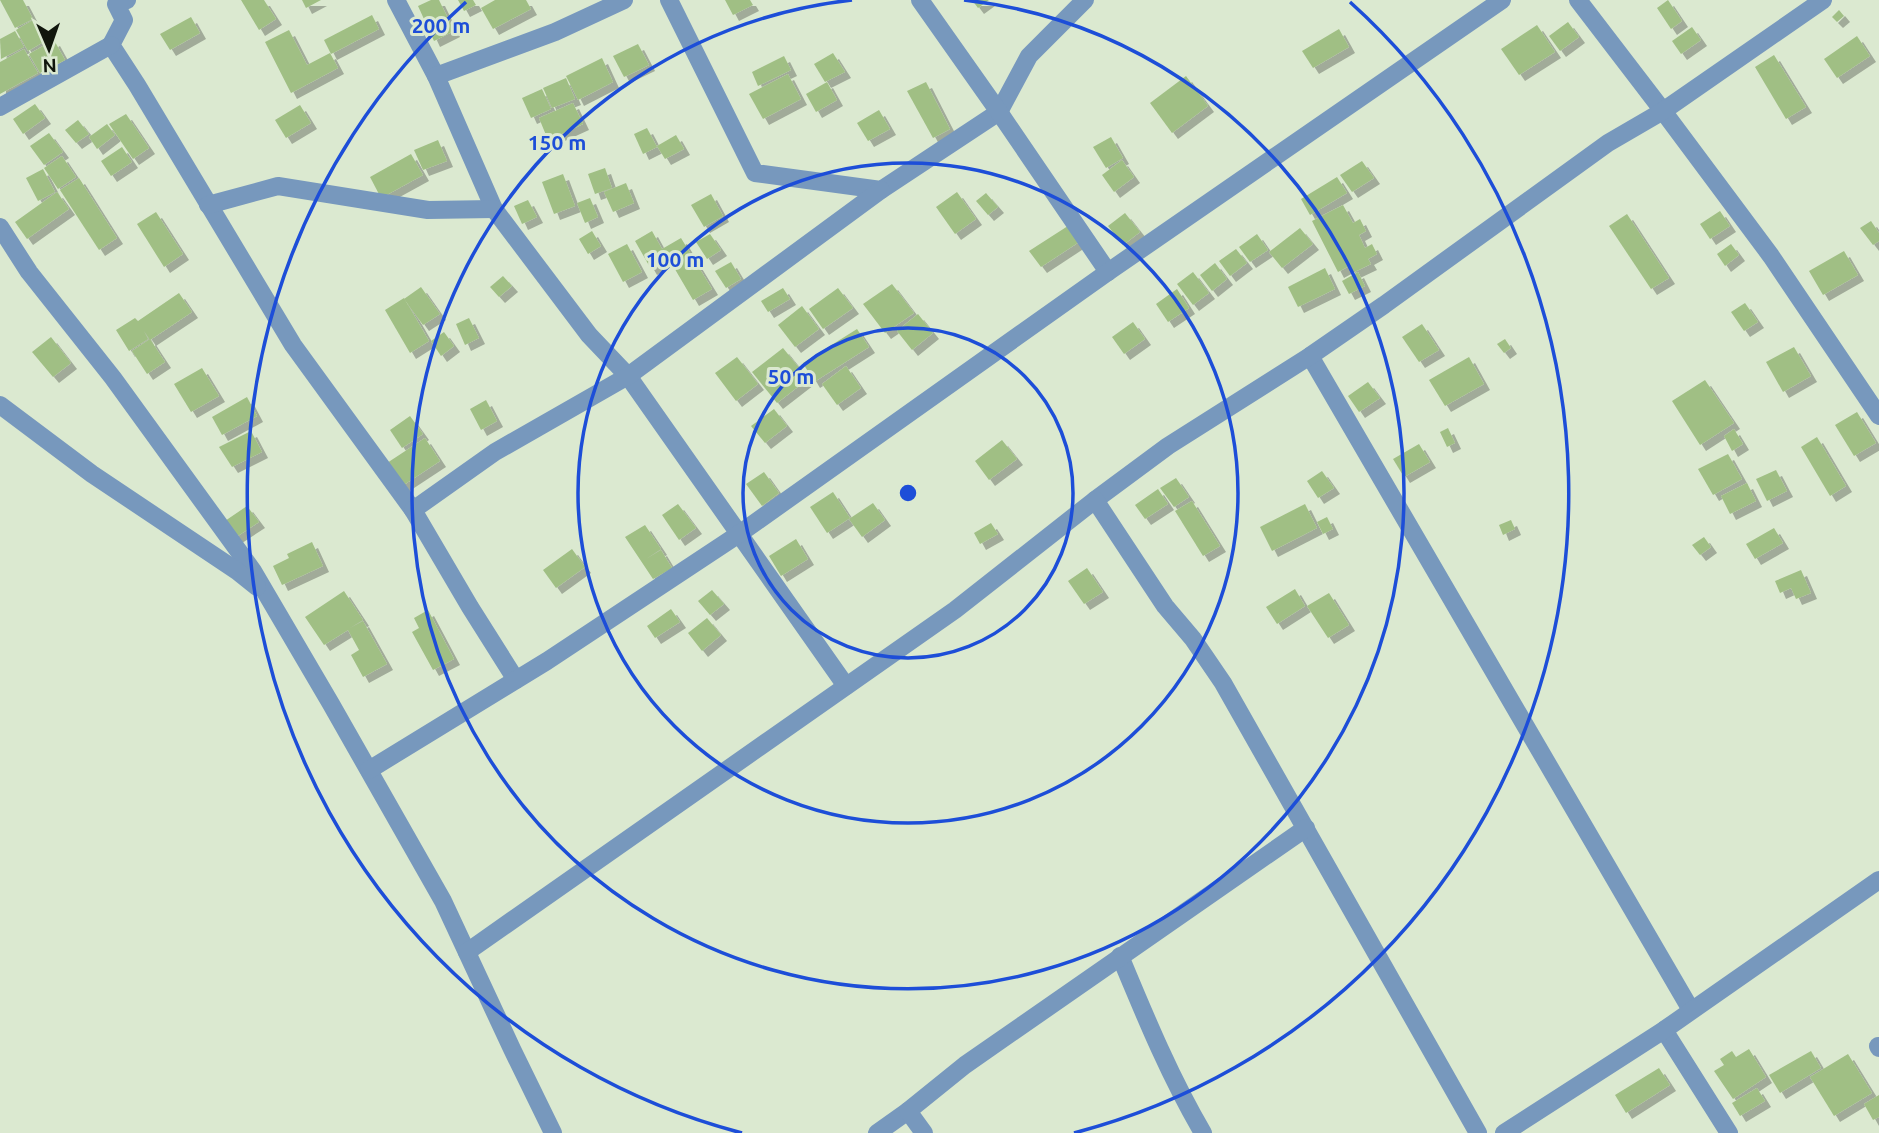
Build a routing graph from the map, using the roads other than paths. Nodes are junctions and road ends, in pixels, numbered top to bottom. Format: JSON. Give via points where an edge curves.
{"nodes":[{"id":1,"x":396,"y":0,"type":"edge"},
{"id":2,"x":624,"y":0,"type":"edge"},
{"id":3,"x":668,"y":0,"type":"edge"},
{"id":4,"x":920,"y":0,"type":"edge"},
{"id":5,"x":1084,"y":0,"type":"edge"},
{"id":6,"x":1502,"y":0,"type":"edge"},
{"id":7,"x":1578,"y":0,"type":"edge"},
{"id":8,"x":1823,"y":0,"type":"edge"},
{"id":9,"x":119,"y":1,"type":"edge"},
{"id":10,"x":111,"y":45,"type":"junction"},
{"id":11,"x":436,"y":76,"type":"junction"},
{"id":12,"x":0,"y":107,"type":"edge"},
{"id":13,"x":1663,"y":111,"type":"junction"},
{"id":14,"x":999,"y":112,"type":"junction"},
{"id":15,"x":881,"y":190,"type":"junction"},
{"id":16,"x":208,"y":205,"type":"junction"},
{"id":17,"x":494,"y":209,"type":"junction"},
{"id":18,"x":0,"y":227,"type":"edge"},
{"id":19,"x":1108,"y":272,"type":"junction"},
{"id":20,"x":1310,"y":356,"type":"junction"},
{"id":21,"x":628,"y":376,"type":"junction"},
{"id":22,"x":0,"y":405,"type":"edge"},
{"id":23,"x":1879,"y":416,"type":"edge"},
{"id":24,"x":1096,"y":500,"type":"junction"},
{"id":25,"x":412,"y":510,"type":"junction"},
{"id":26,"x":739,"y":534,"type":"junction"},
{"id":27,"x":266,"y":594,"type":"junction"},
{"id":28,"x":516,"y":680,"type":"junction"},
{"id":29,"x":846,"y":686,"type":"junction"},
{"id":30,"x":369,"y":770,"type":"junction"},
{"id":31,"x":1306,"y":828,"type":"junction"},
{"id":32,"x":1879,"y":880,"type":"edge"},
{"id":33,"x":467,"y":951,"type":"junction"},
{"id":34,"x":1120,"y":956,"type":"junction"},
{"id":35,"x":1691,"y":1010,"type":"junction"},
{"id":36,"x":1664,"y":1030,"type":"junction"},
{"id":37,"x":908,"y":1111,"type":"junction"},
{"id":38,"x":553,"y":1133,"type":"edge"},
{"id":39,"x":877,"y":1133,"type":"edge"},
{"id":40,"x":924,"y":1133,"type":"edge"},
{"id":41,"x":1203,"y":1133,"type":"edge"},
{"id":42,"x":1478,"y":1133,"type":"edge"},
{"id":43,"x":1504,"y":1133,"type":"edge"},
{"id":44,"x":1728,"y":1133,"type":"edge"}],
"edges":[{"from":1,"to":11,"type":"street"},
{"from":2,"to":11,"type":"street","via":[[555,32]]},
{"from":3,"to":15,"type":"street","via":[[755,173]]},
{"from":4,"to":14,"type":"street"},
{"from":5,"to":14,"type":"street","via":[[1029,56]]},
{"from":6,"to":19,"type":"street"},
{"from":7,"to":13,"type":"street"},
{"from":8,"to":13,"type":"street"},
{"from":9,"to":10,"type":"street","via":[[124,20]]},
{"from":10,"to":12,"type":"street"},
{"from":10,"to":16,"type":"street"},
{"from":11,"to":17,"type":"street"},
{"from":13,"to":20,"type":"street","via":[[1608,143]]},
{"from":13,"to":23,"type":"street","via":[[1771,257]]},
{"from":14,"to":15,"type":"street"},
{"from":14,"to":19,"type":"street"},
{"from":15,"to":21,"type":"street"},
{"from":16,"to":17,"type":"street","via":[[278,186],[428,210]]},
{"from":16,"to":25,"type":"street","via":[[293,345]]},
{"from":17,"to":21,"type":"street","via":[[589,335]]},
{"from":18,"to":27,"type":"street"},
{"from":19,"to":26,"type":"street"},
{"from":20,"to":24,"type":"street","via":[[1168,446]]},
{"from":20,"to":35,"type":"street"},
{"from":21,"to":25,"type":"street","via":[[495,452]]},
{"from":21,"to":26,"type":"street"},
{"from":22,"to":27,"type":"street"},
{"from":24,"to":29,"type":"street","via":[[955,610]]},
{"from":24,"to":31,"type":"street","via":[[1165,606],[1223,683]]},
{"from":25,"to":28,"type":"street"},
{"from":26,"to":28,"type":"street"},
{"from":26,"to":29,"type":"street"},
{"from":27,"to":30,"type":"street"},
{"from":28,"to":30,"type":"street"},
{"from":29,"to":33,"type":"street"},
{"from":30,"to":33,"type":"street"},
{"from":31,"to":34,"type":"street"},
{"from":31,"to":42,"type":"street"},
{"from":32,"to":35,"type":"street"},
{"from":33,"to":38,"type":"street"},
{"from":34,"to":37,"type":"street"},
{"from":34,"to":41,"type":"street"},
{"from":35,"to":36,"type":"street"},
{"from":36,"to":43,"type":"street"},
{"from":36,"to":44,"type":"street"},
{"from":37,"to":39,"type":"street"},
{"from":37,"to":40,"type":"street"}]}
